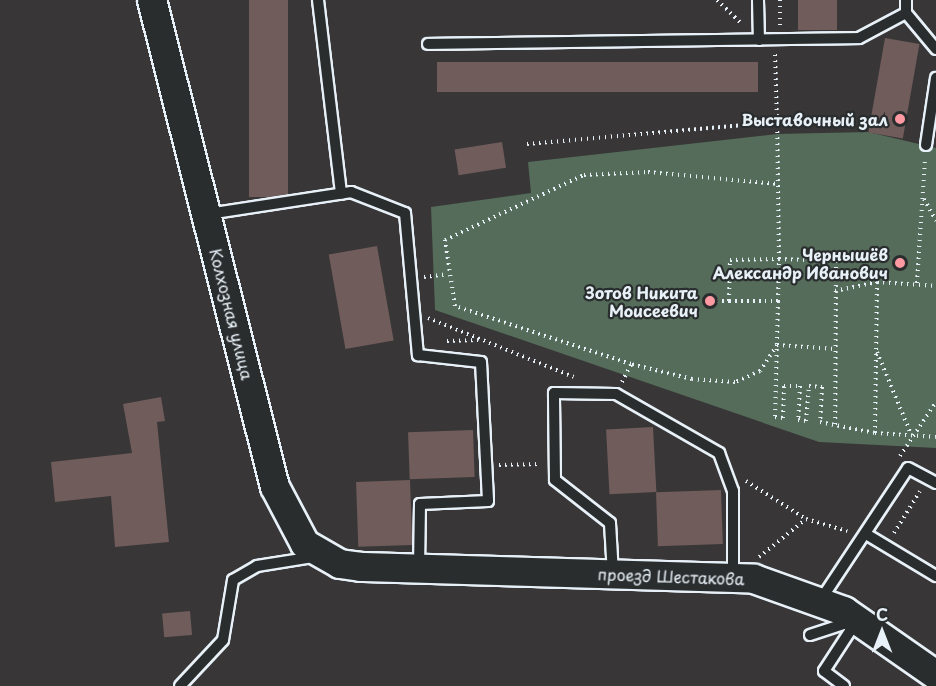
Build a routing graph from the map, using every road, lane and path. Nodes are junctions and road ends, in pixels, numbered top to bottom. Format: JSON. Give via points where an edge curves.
{"nodes":[{"id":1,"x":152,"y":0,"type":"edge"},
{"id":2,"x":318,"y":0,"type":"edge"},
{"id":3,"x":717,"y":0,"type":"edge"},
{"id":4,"x":758,"y":0,"type":"edge"},
{"id":5,"x":906,"y":0,"type":"edge"},
{"id":6,"x":906,"y":13,"type":"junction"},
{"id":7,"x":759,"y":40,"type":"junction"},
{"id":8,"x":774,"y":40,"type":"junction"},
{"id":9,"x":428,"y":44,"type":"dead end"},
{"id":10,"x":936,"y":49,"type":"edge"},
{"id":11,"x":936,"y":78,"type":"edge"},
{"id":12,"x":777,"y":123,"type":"junction"},
{"id":13,"x":527,"y":144,"type":"dead end"},
{"id":14,"x":926,"y":145,"type":"joint"},
{"id":15,"x":778,"y":184,"type":"junction"},
{"id":16,"x":340,"y":194,"type":"junction"},
{"id":17,"x":924,"y":198,"type":"junction"},
{"id":18,"x":208,"y":214,"type":"junction"},
{"id":19,"x":936,"y":221,"type":"edge"},
{"id":20,"x":779,"y":259,"type":"junction"},
{"id":21,"x":447,"y":274,"type":"junction"},
{"id":22,"x":412,"y":279,"type":"junction"},
{"id":23,"x":877,"y":282,"type":"junction"},
{"id":24,"x":917,"y":283,"type":"junction"},
{"id":25,"x":936,"y":286,"type":"edge"},
{"id":26,"x":835,"y":291,"type":"junction"},
{"id":27,"x":710,"y":301,"type":"dead end"},
{"id":28,"x":729,"y":301,"type":"junction"},
{"id":29,"x":777,"y":302,"type":"junction"},
{"id":30,"x":415,"y":313,"type":"junction"},
{"id":31,"x":777,"y":345,"type":"junction"},
{"id":32,"x":835,"y":348,"type":"junction"},
{"id":33,"x":877,"y":351,"type":"junction"},
{"id":34,"x":616,"y":394,"type":"junction"},
{"id":35,"x":936,"y":402,"type":"edge"},
{"id":36,"x":835,"y":425,"type":"junction"},
{"id":37,"x":875,"y":434,"type":"junction"},
{"id":38,"x":911,"y":435,"type":"junction"},
{"id":39,"x":936,"y":437,"type":"edge"},
{"id":40,"x":906,"y":446,"type":"dead end"},
{"id":41,"x":719,"y":453,"type":"junction"},
{"id":42,"x":555,"y":464,"type":"junction"},
{"id":43,"x":486,"y":465,"type":"junction"},
{"id":44,"x":936,"y":483,"type":"edge"},
{"id":45,"x":924,"y":485,"type":"dead end"},
{"id":46,"x":806,"y":519,"type":"junction"},
{"id":47,"x":852,"y":533,"type":"dead end"},
{"id":48,"x":866,"y":534,"type":"junction"},
{"id":49,"x":886,"y":547,"type":"junction"},
{"id":50,"x":321,"y":556,"type":"junction"},
{"id":51,"x":419,"y":569,"type":"junction"},
{"id":52,"x":613,"y":574,"type":"junction"},
{"id":53,"x":936,"y":576,"type":"edge"},
{"id":54,"x":733,"y":578,"type":"junction"},
{"id":55,"x":818,"y":603,"type":"junction"},
{"id":56,"x":856,"y":621,"type":"junction"},
{"id":57,"x":810,"y":635,"type":"dead end"},
{"id":58,"x":936,"y":675,"type":"edge"},
{"id":59,"x":180,"y":686,"type":"edge"},
{"id":60,"x":844,"y":686,"type":"edge"}],
"edges":[{"from":1,"to":18,"type":"street","name":"Колхозная улица"},
{"from":2,"to":16,"type":"lane"},
{"from":3,"to":7,"type":"path"},
{"from":4,"to":7,"type":"lane"},
{"from":5,"to":6,"type":"lane"},
{"from":6,"to":8,"type":"lane","via":[[859,38]]},
{"from":6,"to":10,"type":"lane"},
{"from":7,"to":8,"type":"lane"},
{"from":7,"to":9,"type":"lane"},
{"from":8,"to":12,"type":"path"},
{"from":11,"to":14,"type":"lane"},
{"from":12,"to":13,"type":"path"},
{"from":12,"to":15,"type":"path"},
{"from":14,"to":17,"type":"path"},
{"from":15,"to":20,"type":"path"},
{"from":15,"to":21,"type":"path","via":[[648,172],[584,175],[445,240]]},
{"from":16,"to":18,"type":"lane"},
{"from":16,"to":22,"type":"lane","via":[[351,192],[405,213]]},
{"from":17,"to":19,"type":"path"},
{"from":17,"to":24,"type":"path"},
{"from":18,"to":50,"type":"street","name":"Колхозная улица","via":[[275,487],[294,531]]},
{"from":20,"to":26,"type":"path","via":[[836,261]]},
{"from":20,"to":28,"type":"path","via":[[730,260]]},
{"from":20,"to":29,"type":"path"},
{"from":21,"to":22,"type":"path"},
{"from":21,"to":31,"type":"path","via":[[455,306],[692,379],[735,382],[760,371]]},
{"from":22,"to":30,"type":"lane"},
{"from":23,"to":24,"type":"path"},
{"from":23,"to":26,"type":"path"},
{"from":23,"to":33,"type":"path"},
{"from":24,"to":25,"type":"path"},
{"from":26,"to":32,"type":"path"},
{"from":27,"to":28,"type":"path"},
{"from":28,"to":29,"type":"path"},
{"from":29,"to":31,"type":"path"},
{"from":30,"to":34,"type":"path"},
{"from":30,"to":43,"type":"lane","via":[[418,356],[481,362]]},
{"from":31,"to":32,"type":"path"},
{"from":31,"to":36,"type":"path","via":[[775,417],[783,418],[784,386],[800,386],[798,420],[806,421],[809,386],[822,387],[820,422]]},
{"from":32,"to":36,"type":"path"},
{"from":33,"to":37,"type":"path"},
{"from":33,"to":38,"type":"path"},
{"from":34,"to":41,"type":"lane"},
{"from":34,"to":42,"type":"lane","via":[[554,393]]},
{"from":35,"to":38,"type":"path"},
{"from":36,"to":37,"type":"path"},
{"from":37,"to":38,"type":"path"},
{"from":38,"to":39,"type":"path"},
{"from":38,"to":40,"type":"path"},
{"from":41,"to":46,"type":"path","via":[[760,494]]},
{"from":41,"to":54,"type":"lane","via":[[733,491]]},
{"from":42,"to":43,"type":"path"},
{"from":42,"to":52,"type":"lane","via":[[555,480],[610,523]]},
{"from":43,"to":51,"type":"lane","via":[[488,501],[420,504]]},
{"from":44,"to":48,"type":"lane","via":[[908,468]]},
{"from":45,"to":49,"type":"path"},
{"from":46,"to":47,"type":"path"},
{"from":46,"to":54,"type":"path"},
{"from":48,"to":49,"type":"lane"},
{"from":48,"to":55,"type":"lane"},
{"from":49,"to":53,"type":"lane"},
{"from":50,"to":51,"type":"street","name":"проезд Шестакова","via":[[380,568]]},
{"from":50,"to":59,"type":"lane","via":[[257,566],[233,580],[223,640]]},
{"from":51,"to":52,"type":"street","name":"проезд Шестакова"},
{"from":52,"to":54,"type":"street","name":"проезд Шестакова"},
{"from":54,"to":55,"type":"street","name":"проезд Шестакова","via":[[754,579]]},
{"from":55,"to":56,"type":"street","name":"проезд Шестакова"},
{"from":56,"to":57,"type":"lane"},
{"from":56,"to":58,"type":"street","name":"проезд Шестакова"},
{"from":56,"to":60,"type":"lane","via":[[824,671]]}]}
